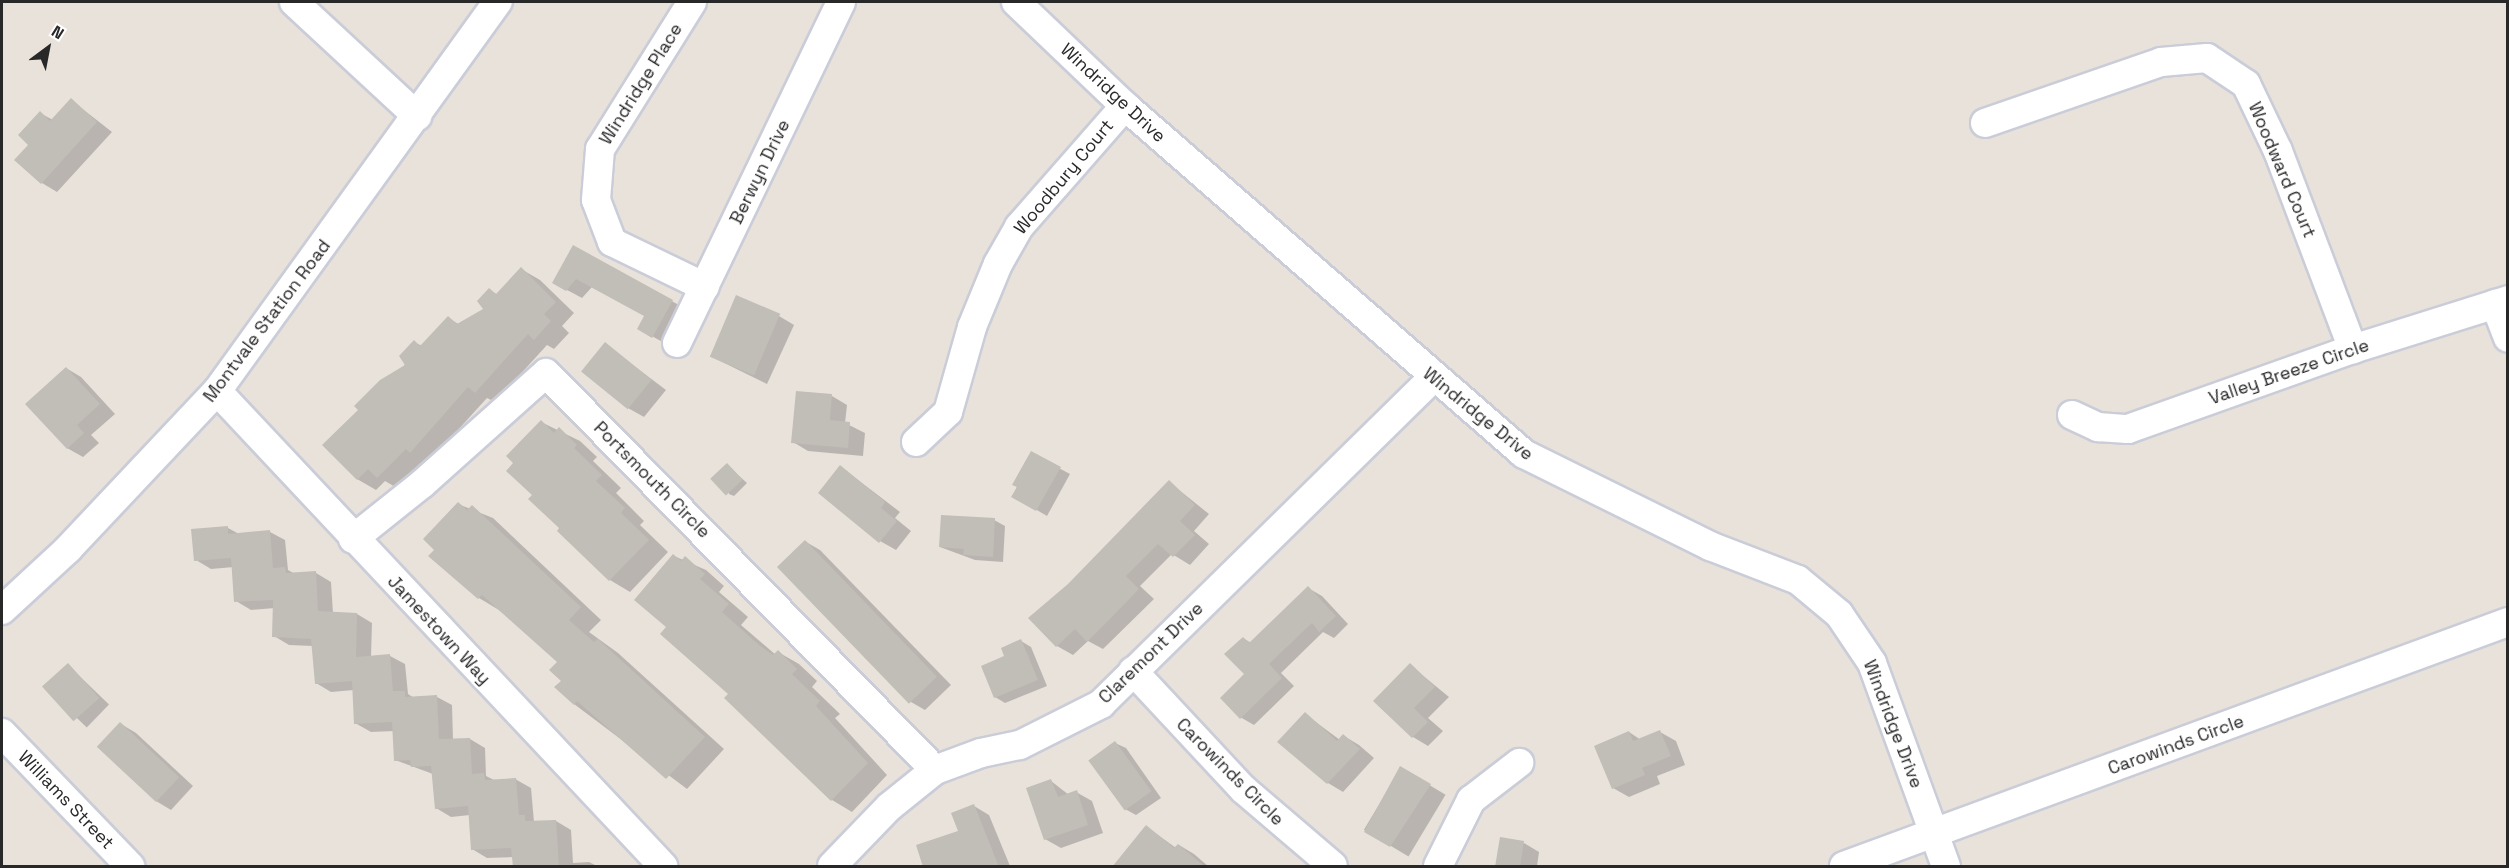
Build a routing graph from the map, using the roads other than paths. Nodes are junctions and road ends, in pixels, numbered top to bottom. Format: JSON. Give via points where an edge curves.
{"nodes":[{"id":1,"x":294,"y":2,"type":"edge"},
{"id":2,"x":498,"y":2,"type":"edge"},
{"id":3,"x":692,"y":2,"type":"edge"},
{"id":4,"x":842,"y":2,"type":"edge"},
{"id":5,"x":1016,"y":2,"type":"edge"},
{"id":6,"x":1125,"y":106,"type":"junction"},
{"id":7,"x":417,"y":116,"type":"junction"},
{"id":8,"x":1985,"y":123,"type":"dead end"},
{"id":9,"x":705,"y":287,"type":"junction"},
{"id":10,"x":2501,"y":302,"type":"edge"},
{"id":11,"x":2508,"y":338,"type":"edge"},
{"id":12,"x":677,"y":343,"type":"dead end"},
{"id":13,"x":2353,"y":349,"type":"junction"},
{"id":14,"x":1433,"y":378,"type":"junction"},
{"id":15,"x":217,"y":391,"type":"junction"},
{"id":16,"x":2072,"y":415,"type":"dead end"},
{"id":17,"x":916,"y":442,"type":"dead end"},
{"id":18,"x":353,"y":539,"type":"junction"},
{"id":19,"x":2,"y":610,"type":"edge"},
{"id":20,"x":2508,"y":622,"type":"edge"},
{"id":21,"x":1133,"y":671,"type":"junction"},
{"id":22,"x":2,"y":733,"type":"edge"},
{"id":23,"x":1520,"y":763,"type":"dead end"},
{"id":24,"x":934,"y":770,"type":"junction"},
{"id":25,"x":1934,"y":834,"type":"junction"},
{"id":26,"x":130,"y":867,"type":"edge"},
{"id":27,"x":663,"y":867,"type":"edge"},
{"id":28,"x":832,"y":867,"type":"edge"},
{"id":29,"x":1333,"y":867,"type":"edge"},
{"id":30,"x":1438,"y":867,"type":"edge"},
{"id":31,"x":1844,"y":867,"type":"edge"},
{"id":32,"x":1946,"y":867,"type":"edge"}],
"edges":[{"from":1,"to":7,"type":"street"},
{"from":2,"to":7,"type":"street","name":"Montvale Station Road"},
{"from":3,"to":9,"type":"street","name":"Windridge Place","via":[[600,149],[596,200],[612,243]]},
{"from":4,"to":9,"type":"street","name":"Berwyn Drive"},
{"from":5,"to":6,"type":"street","name":"Windridge Drive"},
{"from":6,"to":14,"type":"street","name":"Windridge Drive"},
{"from":6,"to":17,"type":"street","name":"Woodbury Court","via":[[1018,227],[972,327],[948,412]]},
{"from":7,"to":15,"type":"street","name":"Montvale Station Road"},
{"from":8,"to":13,"type":"street","name":"Woodward Court","via":[[2161,62],[2207,58],[2246,84],[2278,151]]},
{"from":9,"to":12,"type":"street","name":"Berwyn Drive"},
{"from":10,"to":11,"type":"street"},
{"from":10,"to":13,"type":"street","name":"Valley Breeze Circle"},
{"from":13,"to":16,"type":"street","name":"Valley Breeze Circle","via":[[2127,429],[2098,427]]},
{"from":14,"to":21,"type":"street","name":"Claremont Drive"},
{"from":14,"to":25,"type":"street","name":"Windridge Drive","via":[[1524,454],[1710,546],[1798,580],[1839,614],[1872,663]]},
{"from":15,"to":18,"type":"street","name":"Jamestown Way"},
{"from":15,"to":19,"type":"street","name":"Montvale Station Road","via":[[68,549]]},
{"from":18,"to":24,"type":"street","name":"Portsmouth Circle","via":[[422,484],[546,373]]},
{"from":18,"to":27,"type":"street","name":"Jamestown Way"},
{"from":20,"to":25,"type":"street","name":"Carowinds Circle"},
{"from":21,"to":24,"type":"street","name":"Claremont Drive","via":[[1101,704],[1068,723],[1020,745],[981,753]]},
{"from":21,"to":29,"type":"street","name":"Carowinds Circle","via":[[1244,789]]},
{"from":22,"to":26,"type":"street","name":"Williams Street"},
{"from":23,"to":30,"type":"street","via":[[1471,801]]},
{"from":24,"to":28,"type":"street","name":"Claremont Drive","via":[[889,807]]},
{"from":25,"to":31,"type":"street","name":"Carowinds Circle"},
{"from":25,"to":32,"type":"street","name":"Windridge Drive"}]}
